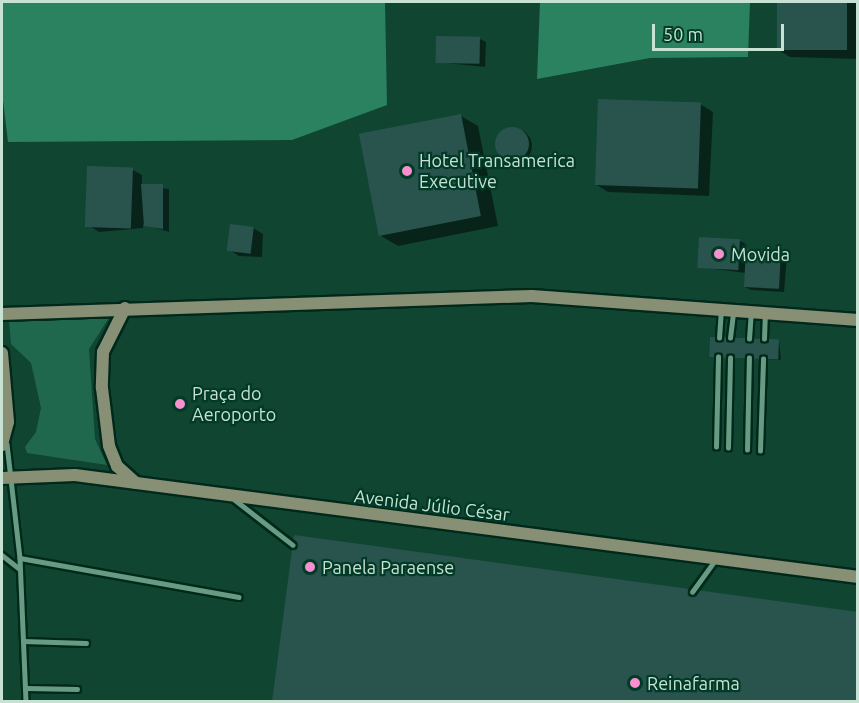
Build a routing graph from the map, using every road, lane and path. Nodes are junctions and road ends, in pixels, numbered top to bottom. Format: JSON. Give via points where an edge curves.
{"nodes":[{"id":1,"x":125,"y":308,"type":"junction"},
{"id":2,"x":727,"y":311,"type":"junction"},
{"id":3,"x":751,"y":313,"type":"junction"},
{"id":4,"x":2,"y":314,"type":"edge"},
{"id":5,"x":765,"y":314,"type":"junction"},
{"id":6,"x":858,"y":320,"type":"edge"},
{"id":7,"x":719,"y":338,"type":"dead end"},
{"id":8,"x":730,"y":338,"type":"dead end"},
{"id":9,"x":749,"y":339,"type":"dead end"},
{"id":10,"x":764,"y":339,"type":"dead end"},
{"id":11,"x":2,"y":353,"type":"edge"},
{"id":12,"x":718,"y":357,"type":"dead end"},
{"id":13,"x":730,"y":358,"type":"dead end"},
{"id":14,"x":749,"y":358,"type":"dead end"},
{"id":15,"x":764,"y":359,"type":"dead end"},
{"id":16,"x":4,"y":386,"type":"edge"},
{"id":17,"x":3,"y":440,"type":"edge"},
{"id":18,"x":716,"y":447,"type":"dead end"},
{"id":19,"x":728,"y":448,"type":"dead end"},
{"id":20,"x":747,"y":450,"type":"dead end"},
{"id":21,"x":760,"y":451,"type":"dead end"},
{"id":22,"x":7,"y":477,"type":"edge"},
{"id":23,"x":138,"y":484,"type":"junction"},
{"id":24,"x":229,"y":495,"type":"junction"},
{"id":25,"x":293,"y":545,"type":"dead end"},
{"id":26,"x":2,"y":555,"type":"edge"},
{"id":27,"x":20,"y":558,"type":"junction"},
{"id":28,"x":715,"y":559,"type":"junction"},
{"id":29,"x":20,"y":569,"type":"junction"},
{"id":30,"x":858,"y":577,"type":"edge"},
{"id":31,"x":692,"y":592,"type":"dead end"},
{"id":32,"x":239,"y":597,"type":"dead end"},
{"id":33,"x":23,"y":641,"type":"junction"},
{"id":34,"x":86,"y":643,"type":"dead end"},
{"id":35,"x":26,"y":688,"type":"junction"},
{"id":36,"x":77,"y":689,"type":"dead end"},
{"id":37,"x":26,"y":702,"type":"edge"}],
"edges":[{"from":1,"to":2,"type":"street","via":[[532,296]]},
{"from":1,"to":4,"type":"street"},
{"from":1,"to":23,"type":"street","via":[[103,352],[102,388],[109,446],[117,466]]},
{"from":2,"to":3,"type":"street"},
{"from":2,"to":7,"type":"lane"},
{"from":2,"to":8,"type":"lane"},
{"from":3,"to":5,"type":"street"},
{"from":3,"to":9,"type":"lane"},
{"from":5,"to":6,"type":"street"},
{"from":5,"to":10,"type":"lane"},
{"from":11,"to":16,"type":"street"},
{"from":12,"to":18,"type":"lane"},
{"from":13,"to":19,"type":"lane"},
{"from":14,"to":20,"type":"lane"},
{"from":15,"to":21,"type":"lane"},
{"from":16,"to":17,"type":"street"},
{"from":17,"to":22,"type":"lane"},
{"from":22,"to":23,"type":"street","name":"Avenida Júlio César","via":[[75,475]]},
{"from":22,"to":27,"type":"lane"},
{"from":23,"to":24,"type":"street","name":"Avenida Júlio César"},
{"from":24,"to":25,"type":"lane"},
{"from":24,"to":28,"type":"street","name":"Avenida Júlio César"},
{"from":26,"to":29,"type":"lane"},
{"from":27,"to":29,"type":"lane"},
{"from":27,"to":32,"type":"lane"},
{"from":28,"to":30,"type":"street","name":"Avenida Júlio César"},
{"from":28,"to":31,"type":"lane"},
{"from":29,"to":33,"type":"lane"},
{"from":33,"to":34,"type":"lane"},
{"from":33,"to":35,"type":"lane"},
{"from":35,"to":36,"type":"lane"},
{"from":35,"to":37,"type":"lane"}]}
